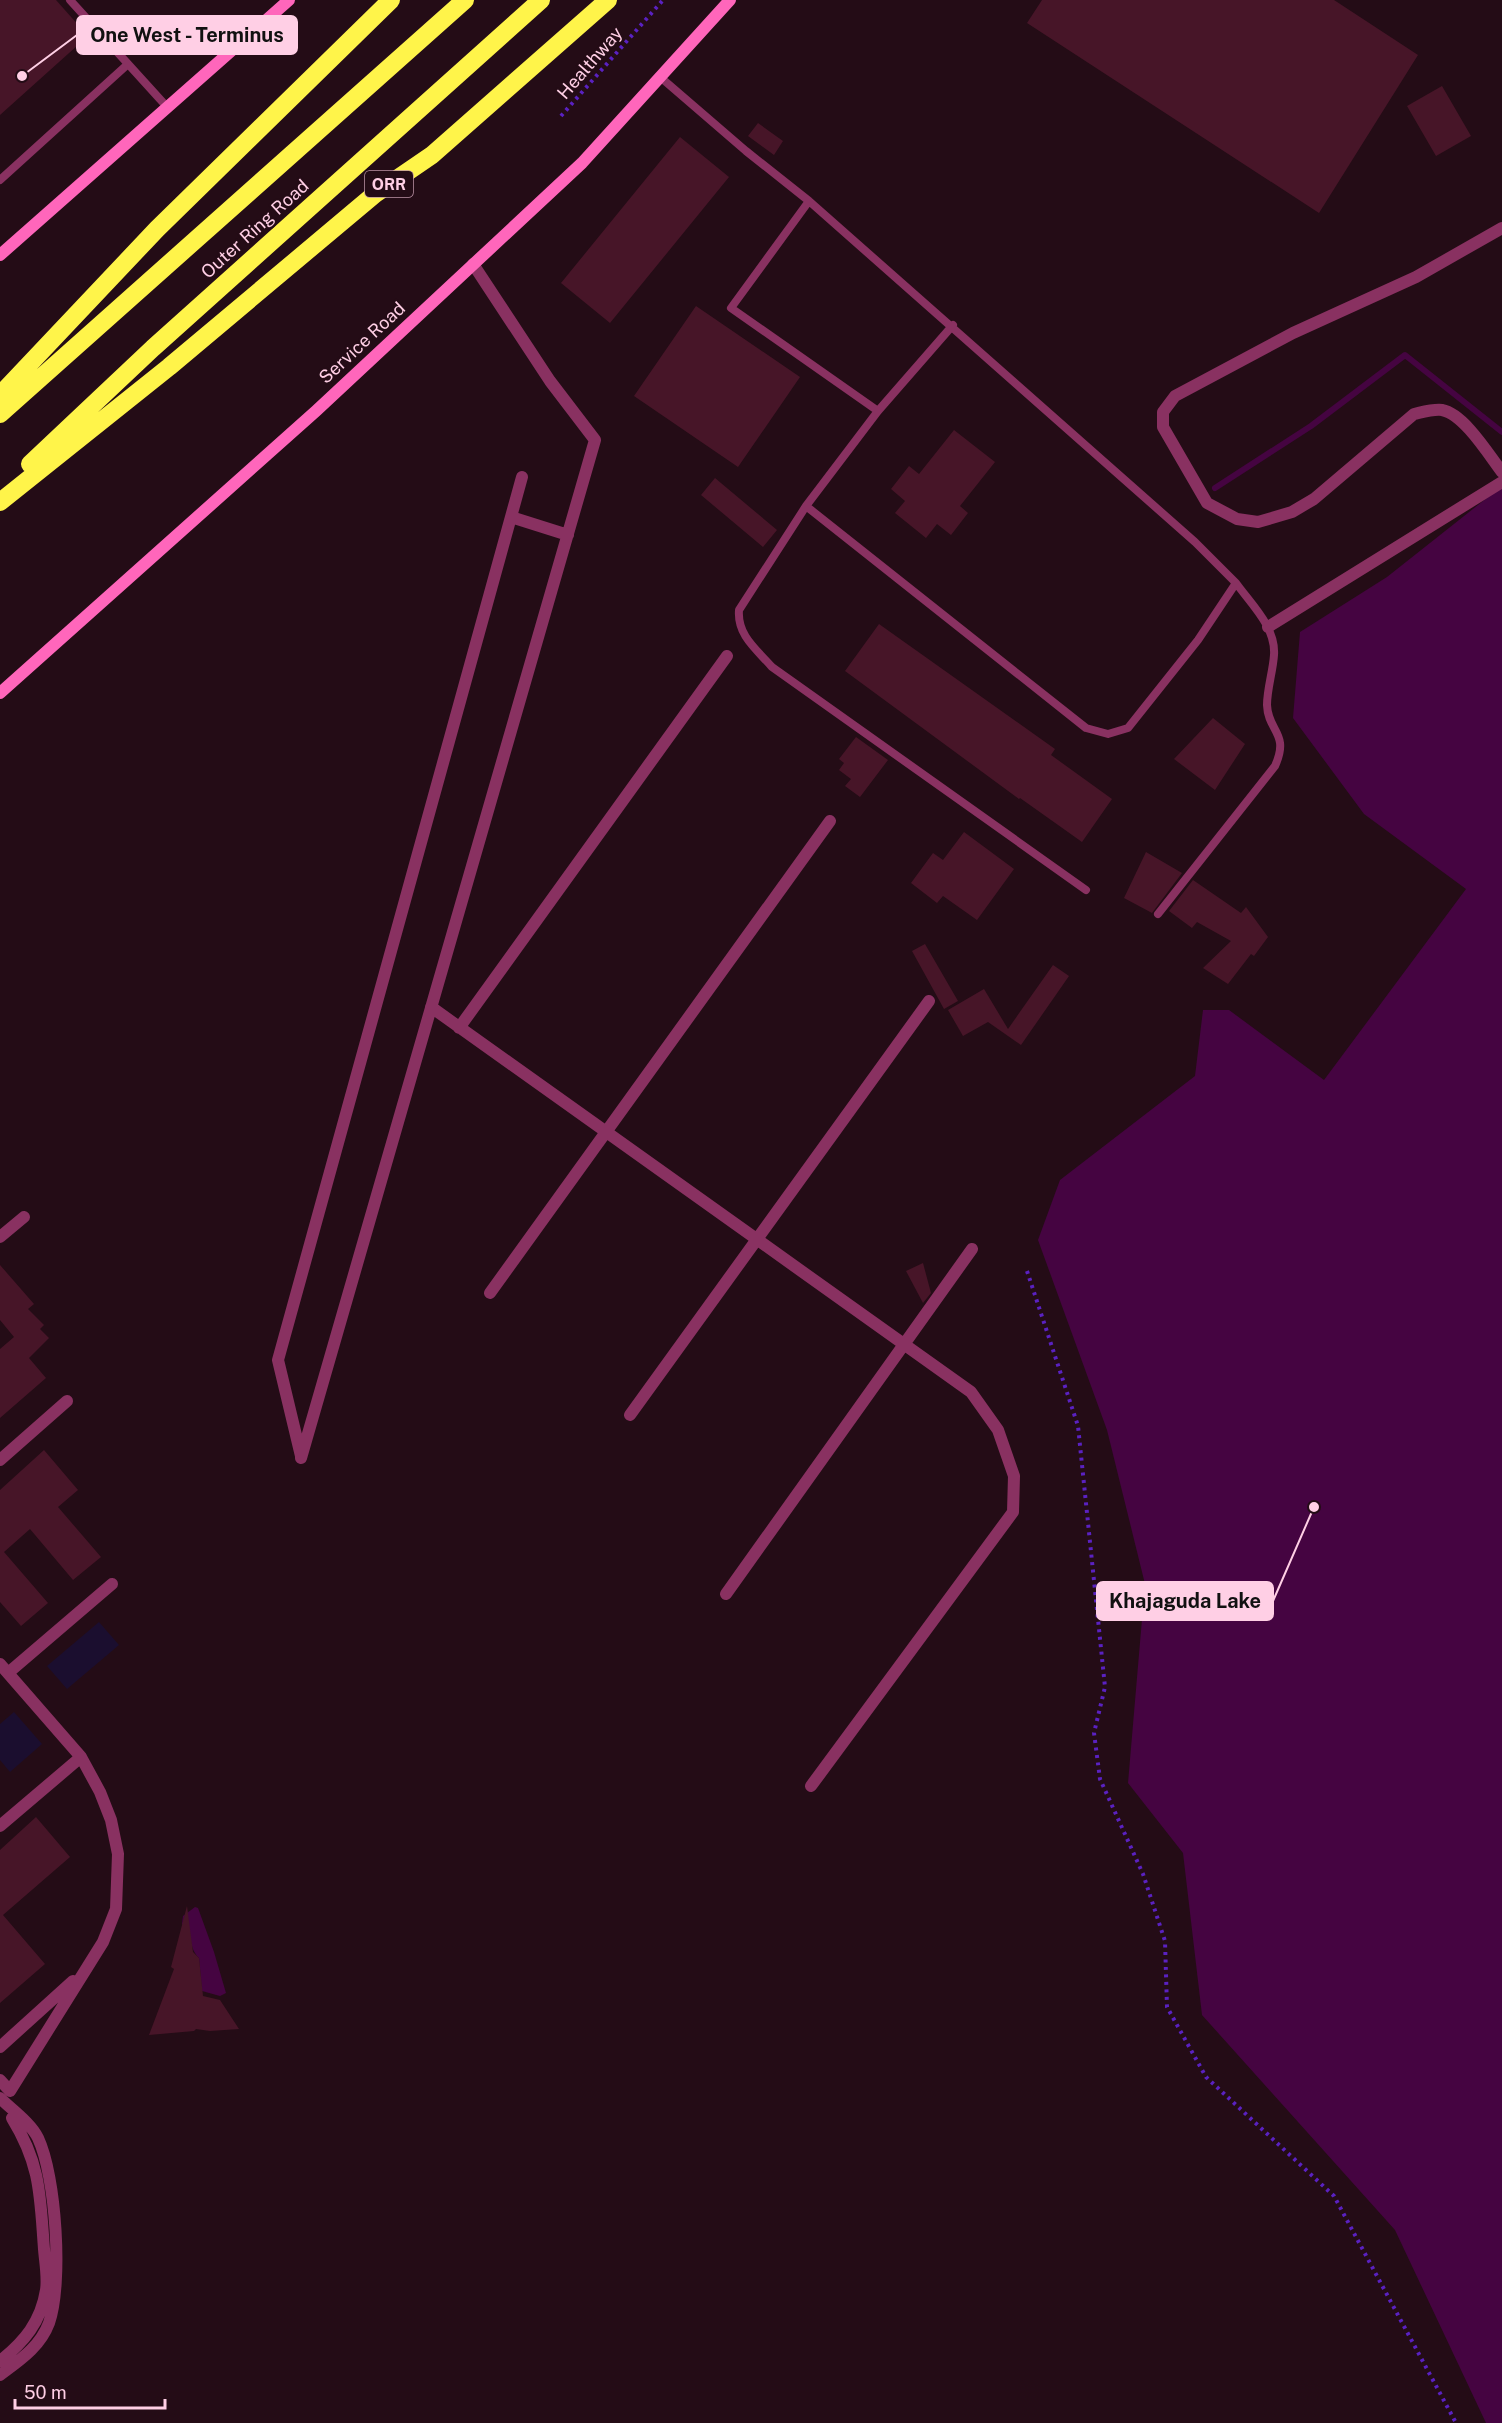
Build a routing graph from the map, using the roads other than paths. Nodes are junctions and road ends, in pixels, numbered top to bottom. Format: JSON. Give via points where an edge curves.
{"nodes":[{"id":1,"x":70,"y":0,"type":"edge"},
{"id":2,"x":289,"y":0,"type":"edge"},
{"id":3,"x":391,"y":0,"type":"edge"},
{"id":4,"x":465,"y":0,"type":"edge"},
{"id":5,"x":541,"y":0,"type":"edge"},
{"id":6,"x":608,"y":0,"type":"edge"},
{"id":7,"x":730,"y":0,"type":"edge"},
{"id":8,"x":128,"y":64,"type":"junction"},
{"id":9,"x":659,"y":76,"type":"junction"},
{"id":10,"x":168,"y":108,"type":"junction"},
{"id":11,"x":0,"y":180,"type":"edge"},
{"id":12,"x":809,"y":201,"type":"junction"},
{"id":13,"x":1502,"y":228,"type":"edge"},
{"id":14,"x":0,"y":255,"type":"edge"},
{"id":15,"x":473,"y":264,"type":"junction"},
{"id":16,"x":953,"y":325,"type":"junction"},
{"id":17,"x":0,"y":395,"type":"edge"},
{"id":18,"x":878,"y":411,"type":"junction"},
{"id":19,"x":0,"y":414,"type":"edge"},
{"id":20,"x":1502,"y":472,"type":"edge"},
{"id":21,"x":522,"y":477,"type":"dead end"},
{"id":22,"x":1502,"y":482,"type":"edge"},
{"id":23,"x":0,"y":492,"type":"edge"},
{"id":24,"x":0,"y":502,"type":"edge"},
{"id":25,"x":806,"y":506,"type":"junction"},
{"id":26,"x":511,"y":517,"type":"junction"},
{"id":27,"x":568,"y":535,"type":"junction"},
{"id":28,"x":1236,"y":583,"type":"junction"},
{"id":29,"x":1268,"y":627,"type":"junction"},
{"id":30,"x":727,"y":656,"type":"dead end"},
{"id":31,"x":0,"y":693,"type":"edge"},
{"id":32,"x":830,"y":821,"type":"dead end"},
{"id":33,"x":1086,"y":890,"type":"dead end"},
{"id":34,"x":1158,"y":914,"type":"dead end"},
{"id":35,"x":929,"y":1001,"type":"dead end"},
{"id":36,"x":431,"y":1007,"type":"junction"},
{"id":37,"x":459,"y":1028,"type":"junction"},
{"id":38,"x":606,"y":1132,"type":"junction"},
{"id":39,"x":24,"y":1216,"type":"dead end"},
{"id":40,"x":0,"y":1238,"type":"edge"},
{"id":41,"x":756,"y":1240,"type":"junction"},
{"id":42,"x":972,"y":1249,"type":"dead end"},
{"id":43,"x":490,"y":1293,"type":"dead end"},
{"id":44,"x":904,"y":1344,"type":"junction"},
{"id":45,"x":67,"y":1401,"type":"dead end"},
{"id":46,"x":630,"y":1415,"type":"dead end"},
{"id":47,"x":0,"y":1460,"type":"edge"},
{"id":48,"x":112,"y":1584,"type":"dead end"},
{"id":49,"x":726,"y":1594,"type":"dead end"},
{"id":50,"x":4,"y":1669,"type":"edge"},
{"id":51,"x":81,"y":1757,"type":"junction"},
{"id":52,"x":811,"y":1786,"type":"dead end"},
{"id":53,"x":0,"y":1826,"type":"edge"},
{"id":54,"x":86,"y":1971,"type":"junction"},
{"id":55,"x":0,"y":2047,"type":"edge"},
{"id":56,"x":0,"y":2080,"type":"edge"},
{"id":57,"x":4,"y":2096,"type":"edge"},
{"id":58,"x":0,"y":2361,"type":"edge"},
{"id":59,"x":0,"y":2375,"type":"edge"}],
"edges":[{"from":1,"to":8,"type":"lane"},
{"from":2,"to":10,"type":"main road"},
{"from":3,"to":17,"type":"highway","via":[[157,229]]},
{"from":4,"to":19,"type":"highway","name":"Outer Ring Road"},
{"from":5,"to":23,"type":"highway","name":"Outer Ring Road","number":"ORR","via":[[153,348]]},
{"from":6,"to":24,"type":"highway","number":"ORR","via":[[432,155],[375,194]]},
{"from":7,"to":9,"type":"main road","name":"Service Road"},
{"from":8,"to":10,"type":"lane"},
{"from":8,"to":11,"type":"lane"},
{"from":9,"to":12,"type":"lane"},
{"from":9,"to":15,"type":"main road","name":"Service Road","via":[[582,163]]},
{"from":10,"to":14,"type":"main road"},
{"from":12,"to":16,"type":"lane"},
{"from":12,"to":18,"type":"lane","via":[[731,308]]},
{"from":13,"to":20,"type":"street","via":[[1416,277],[1293,333],[1175,396],[1163,412],[1163,427],[1207,503],[1237,519],[1258,522],[1292,512],[1314,499],[1414,414],[1430,410],[1444,410],[1461,421]]},
{"from":15,"to":27,"type":"street","via":[[550,381],[595,440]]},
{"from":15,"to":31,"type":"main road","name":"Service Road","via":[[307,419]]},
{"from":16,"to":18,"type":"lane"},
{"from":16,"to":28,"type":"lane","via":[[1196,542]]},
{"from":18,"to":25,"type":"lane"},
{"from":21,"to":26,"type":"street"},
{"from":22,"to":29,"type":"street"},
{"from":25,"to":28,"type":"lane","via":[[1086,728],[1108,734],[1128,728],[1143,711]]},
{"from":25,"to":33,"type":"lane","via":[[739,610],[742,634],[772,666]]},
{"from":26,"to":27,"type":"street"},
{"from":26,"to":36,"type":"street","via":[[278,1360],[302,1458]]},
{"from":27,"to":36,"type":"street"},
{"from":28,"to":29,"type":"lane"},
{"from":29,"to":34,"type":"lane","via":[[1274,653],[1267,705],[1281,744],[1280,755]]},
{"from":30,"to":37,"type":"street"},
{"from":32,"to":38,"type":"street"},
{"from":35,"to":41,"type":"street"},
{"from":36,"to":37,"type":"street"},
{"from":37,"to":38,"type":"street"},
{"from":38,"to":41,"type":"street"},
{"from":38,"to":43,"type":"street"},
{"from":39,"to":40,"type":"street"},
{"from":41,"to":44,"type":"street"},
{"from":41,"to":46,"type":"street"},
{"from":42,"to":44,"type":"street"},
{"from":44,"to":49,"type":"street"},
{"from":44,"to":52,"type":"street","via":[[971,1392],[998,1430],[1014,1476],[1013,1512]]},
{"from":45,"to":47,"type":"street"},
{"from":48,"to":50,"type":"street"},
{"from":50,"to":51,"type":"street"},
{"from":51,"to":53,"type":"street"},
{"from":51,"to":54,"type":"street","via":[[111,1820],[118,1854],[116,1909]]},
{"from":54,"to":55,"type":"street"},
{"from":54,"to":57,"type":"street"},
{"from":56,"to":57,"type":"street"},
{"from":57,"to":58,"type":"street","via":[[29,2144],[40,2185],[46,2290],[36,2321],[22,2344]]},
{"from":57,"to":59,"type":"street","via":[[37,2136],[52,2183],[56,2289],[49,2324],[31,2353]]}]}
